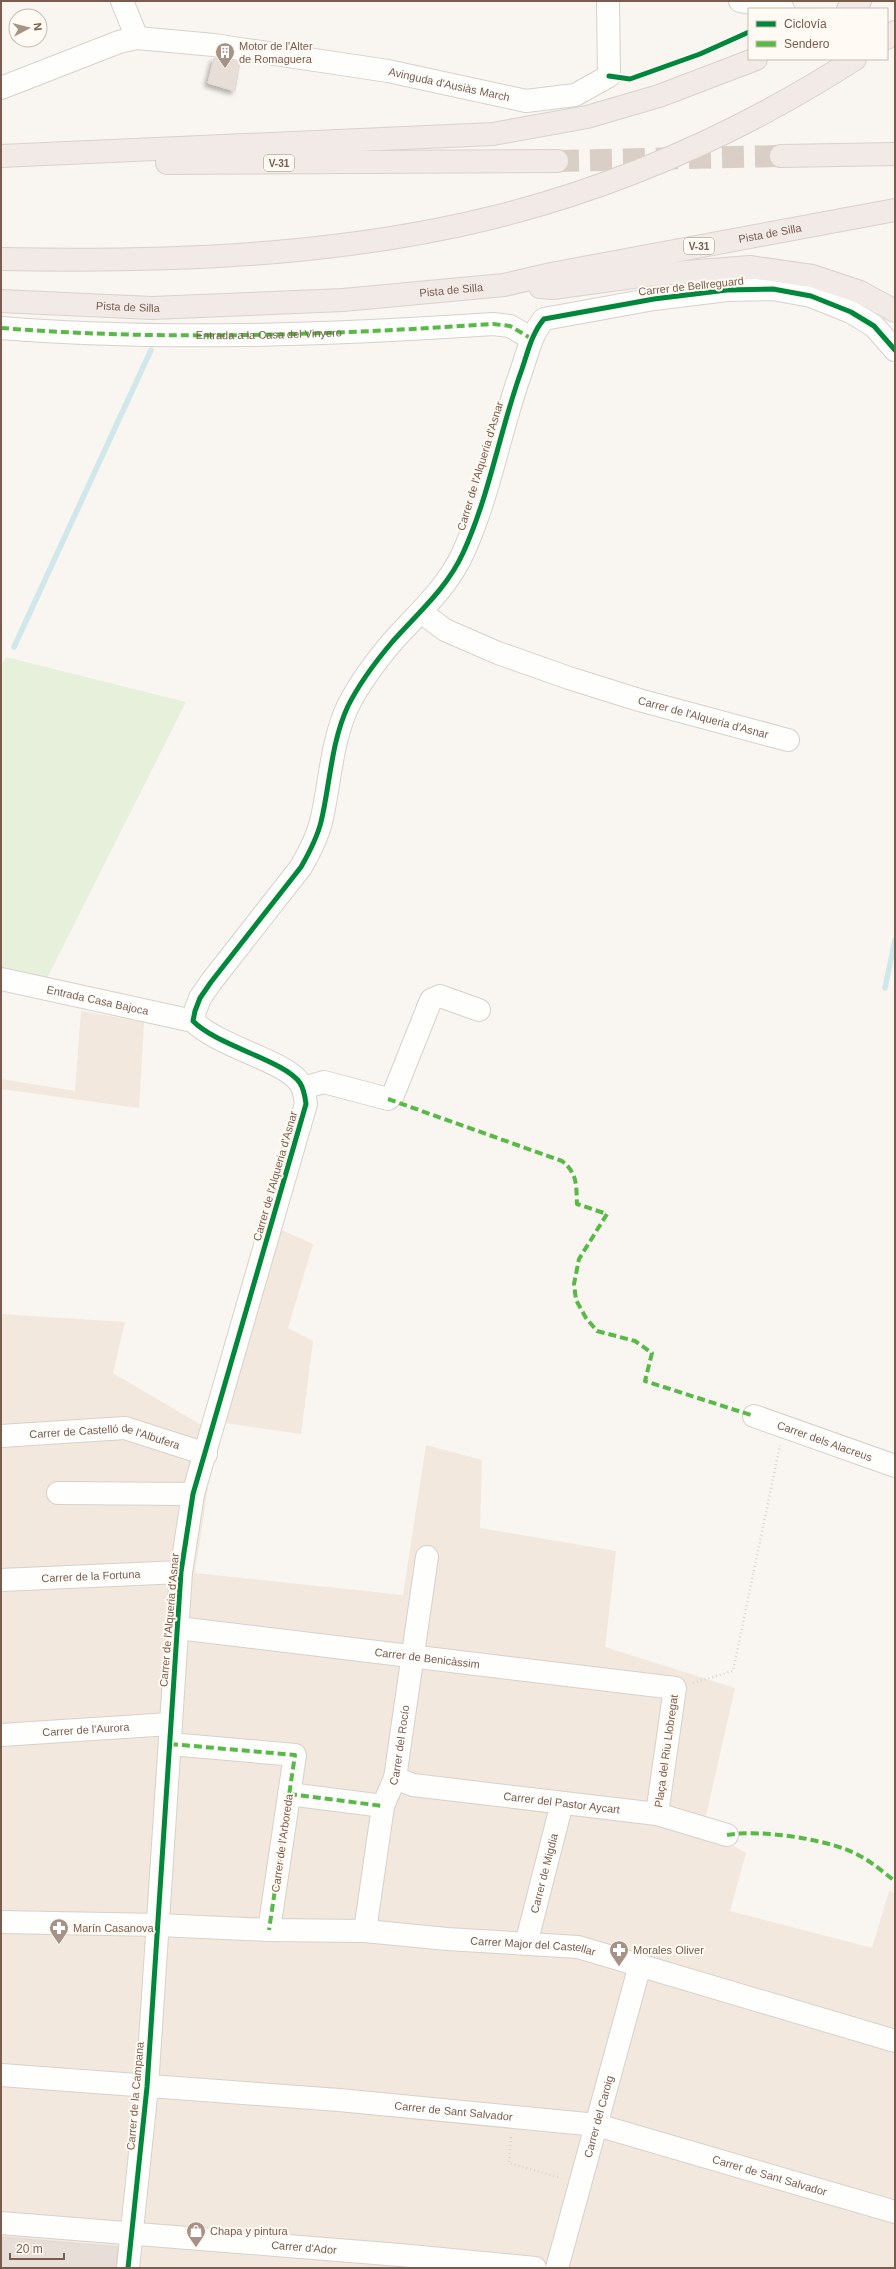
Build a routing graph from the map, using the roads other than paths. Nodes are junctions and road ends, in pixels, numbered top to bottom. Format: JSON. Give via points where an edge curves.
{"nodes":[{"id":1,"x":122,"y":1,"type":"edge"},
{"id":2,"x":608,"y":1,"type":"edge"},
{"id":3,"x":740,"y":1,"type":"edge"},
{"id":4,"x":860,"y":1,"type":"edge"},
{"id":5,"x":778,"y":8,"type":"edge"},
{"id":6,"x":850,"y":8,"type":"edge"},
{"id":7,"x":137,"y":38,"type":"junction"},
{"id":8,"x":753,"y":60,"type":"edge"},
{"id":9,"x":853,"y":60,"type":"edge"},
{"id":10,"x":1,"y":88,"type":"edge"},
{"id":11,"x":895,"y":154,"type":"edge"},
{"id":12,"x":1,"y":156,"type":"edge"},
{"id":13,"x":781,"y":156,"type":"tunnel mouth"},
{"id":14,"x":557,"y":161,"type":"tunnel mouth"},
{"id":15,"x":1,"y":164,"type":"edge"},
{"id":16,"x":895,"y":210,"type":"edge"},
{"id":17,"x":1,"y":259,"type":"edge"},
{"id":18,"x":504,"y":285,"type":"junction"},
{"id":19,"x":1,"y":301,"type":"edge"},
{"id":20,"x":895,"y":311,"type":"edge"},
{"id":21,"x":1,"y":328,"type":"edge"},
{"id":22,"x":532,"y":339,"type":"junction"},
{"id":23,"x":895,"y":350,"type":"edge"},
{"id":24,"x":422,"y":612,"type":"junction"},
{"id":25,"x":788,"y":740,"type":"dead end"},
{"id":26,"x":1,"y":979,"type":"edge"},
{"id":27,"x":479,"y":1010,"type":"dead end"},
{"id":28,"x":193,"y":1021,"type":"junction"},
{"id":29,"x":303,"y":1088,"type":"junction"},
{"id":30,"x":754,"y":1416,"type":"dead end"},
{"id":31,"x":1,"y":1436,"type":"edge"},
{"id":32,"x":206,"y":1454,"type":"junction"},
{"id":33,"x":895,"y":1466,"type":"edge"},
{"id":34,"x":58,"y":1493,"type":"dead end"},
{"id":35,"x":194,"y":1494,"type":"junction"},
{"id":36,"x":427,"y":1557,"type":"dead end"},
{"id":37,"x":181,"y":1572,"type":"junction"},
{"id":38,"x":1,"y":1580,"type":"edge"},
{"id":39,"x":178,"y":1628,"type":"junction"},
{"id":40,"x":412,"y":1656,"type":"junction"},
{"id":41,"x":675,"y":1688,"type":"joint"},
{"id":42,"x":170,"y":1734,"type":"junction"},
{"id":43,"x":1,"y":1735,"type":"edge"},
{"id":44,"x":295,"y":1755,"type":"joint"},
{"id":45,"x":396,"y":1778,"type":"junction"},
{"id":46,"x":289,"y":1794,"type":"junction"},
{"id":47,"x":562,"y":1803,"type":"junction"},
{"id":48,"x":383,"y":1806,"type":"junction"},
{"id":49,"x":657,"y":1814,"type":"junction"},
{"id":50,"x":727,"y":1835,"type":"dead end"},
{"id":51,"x":1,"y":1922,"type":"edge"},
{"id":52,"x":159,"y":1925,"type":"junction"},
{"id":53,"x":269,"y":1930,"type":"junction"},
{"id":54,"x":365,"y":1931,"type":"junction"},
{"id":55,"x":526,"y":1944,"type":"junction"},
{"id":56,"x":640,"y":1965,"type":"junction"},
{"id":57,"x":895,"y":2041,"type":"edge"},
{"id":58,"x":1,"y":2075,"type":"edge"},
{"id":59,"x":147,"y":2087,"type":"junction"},
{"id":60,"x":597,"y":2125,"type":"junction"},
{"id":61,"x":895,"y":2212,"type":"edge"},
{"id":62,"x":1,"y":2223,"type":"edge"},
{"id":63,"x":131,"y":2234,"type":"junction"},
{"id":64,"x":128,"y":2268,"type":"edge"},
{"id":65,"x":534,"y":2268,"type":"edge"},
{"id":66,"x":557,"y":2268,"type":"edge"}],
"edges":[{"from":1,"to":7,"type":"street"},
{"from":2,"to":7,"type":"street","name":"Avinguda d'Ausiàs March","via":[[609,76],[575,94],[526,101],[388,71],[214,45]]},
{"from":3,"to":5,"type":"street"},
{"from":4,"to":6,"type":"highway"},
{"from":7,"to":10,"type":"street","name":"Avinguda d'Ausiàs March","via":[[119,42]]},
{"from":8,"to":12,"type":"highway","via":[[659,96],[587,117],[493,134]]},
{"from":9,"to":17,"type":"highway","via":[[813,86],[736,128],[654,164],[570,195],[443,229],[355,244],[269,253],[172,258]]},
{"from":11,"to":13,"type":"highway"},
{"from":14,"to":15,"type":"highway","number":"V-31"},
{"from":16,"to":18,"type":"highway","name":"Pista de Silla","number":"V-31","via":[[559,272]]},
{"from":18,"to":19,"type":"highway","name":"Pista de Silla","number":"V-31","via":[[343,300],[152,308]]},
{"from":18,"to":20,"type":"highway","via":[[553,288],[647,275],[750,267],[812,276],[860,292]]},
{"from":21,"to":22,"type":"street","name":"Entrada a la Casa del Vinyero","via":[[145,335],[264,336],[379,332],[493,324],[510,326]]},
{"from":22,"to":23,"type":"street","name":"Carrer de Bellreguard","via":[[536,328],[544,319],[553,316],[661,298],[727,290],[773,289],[811,296],[852,312],[874,326]]},
{"from":22,"to":24,"type":"street","name":"Carrer de l'Alqueria d'Asnar","via":[[513,392],[480,508],[463,553],[439,593]]},
{"from":24,"to":25,"type":"street","name":"Carrer de l'Alqueria d'Asnar","via":[[445,630],[498,653],[568,678]]},
{"from":24,"to":28,"type":"street","name":"Carrer de l'Alqueria d'Asnar","via":[[365,675],[347,708],[338,736],[321,824],[301,867],[211,982],[200,998]]},
{"from":26,"to":28,"type":"street","name":"Entrada Casa Bajoca"},
{"from":27,"to":29,"type":"street","via":[[440,996],[431,1000],[393,1095],[388,1099],[324,1082]]},
{"from":28,"to":29,"type":"street","via":[[223,1041],[284,1070],[300,1082]]},
{"from":29,"to":32,"type":"street","name":"Carrer de l'Alqueria d'Asnar","via":[[306,1104],[303,1118]]},
{"from":30,"to":33,"type":"street","name":"Carrer dels Alacreus"},
{"from":31,"to":32,"type":"street","name":"Carrer de Castelló de l'Albufera","via":[[125,1428]]},
{"from":32,"to":35,"type":"street","name":"Carrer de l'Alqueria d'Asnar"},
{"from":34,"to":35,"type":"street"},
{"from":35,"to":37,"type":"street","name":"Carrer de l'Alqueria d'Asnar"},
{"from":36,"to":40,"type":"street","name":"Carrer del Rocío"},
{"from":37,"to":38,"type":"street","name":"Carrer de la Fortuna"},
{"from":37,"to":39,"type":"street","name":"Carrer de l'Alqueria d'Asnar"},
{"from":39,"to":40,"type":"street","name":"Carrer de Benicàssim"},
{"from":39,"to":42,"type":"street","name":"Carrer de l'Alqueria d'Asnar"},
{"from":40,"to":41,"type":"street","name":"Carrer de Benicàssim"},
{"from":40,"to":45,"type":"street","name":"Carrer del Rocío"},
{"from":41,"to":49,"type":"street","name":"Plaça del Riu Llobregat"},
{"from":42,"to":43,"type":"street","name":"Carrer de l'Aurora"},
{"from":42,"to":44,"type":"street","name":"Carrer de l'Aurora"},
{"from":42,"to":52,"type":"street","name":"Carrer de l'Alqueria d'Asnar"},
{"from":44,"to":46,"type":"street","name":"Carrer de l'Arboreda"},
{"from":45,"to":47,"type":"street","name":"Carrer del Pastor Aycart","via":[[413,1786]]},
{"from":45,"to":48,"type":"street","name":"Carrer del Rocío"},
{"from":46,"to":48,"type":"street"},
{"from":46,"to":53,"type":"street","name":"Carrer de l'Arboreda"},
{"from":47,"to":49,"type":"street","name":"Carrer del Pastor Aycart"},
{"from":47,"to":55,"type":"street","name":"Carrer de Migdia"},
{"from":48,"to":54,"type":"street","name":"Carrer del Rocío"},
{"from":49,"to":50,"type":"street","name":"Carrer del Pastor Aycart"},
{"from":51,"to":52,"type":"street","name":"Carrer Major del Castellar"},
{"from":52,"to":53,"type":"street","name":"Carrer Major del Castellar"},
{"from":52,"to":59,"type":"street","name":"Carrer de la Campana"},
{"from":53,"to":54,"type":"street","name":"Carrer Major del Castellar"},
{"from":54,"to":55,"type":"street","name":"Carrer Major del Castellar"},
{"from":55,"to":56,"type":"street","name":"Carrer Major del Castellar","via":[[578,1947]]},
{"from":56,"to":57,"type":"street","name":"Carrer Major del Castellar"},
{"from":56,"to":60,"type":"street","name":"Carrer del Caroig"},
{"from":58,"to":59,"type":"street","name":"Carrer de Sant Salvador"},
{"from":59,"to":60,"type":"street","name":"Carrer de Sant Salvador","via":[[339,2100]]},
{"from":59,"to":63,"type":"street","name":"Carrer de la Campana"},
{"from":60,"to":61,"type":"street","name":"Carrer de Sant Salvador"},
{"from":60,"to":66,"type":"street","name":"Carrer del Caroig"},
{"from":62,"to":63,"type":"street","name":"Carrer d'Ador"},
{"from":63,"to":64,"type":"street","name":"Carrer de la Campana"},
{"from":63,"to":65,"type":"street","name":"Carrer d'Ador"}]}
